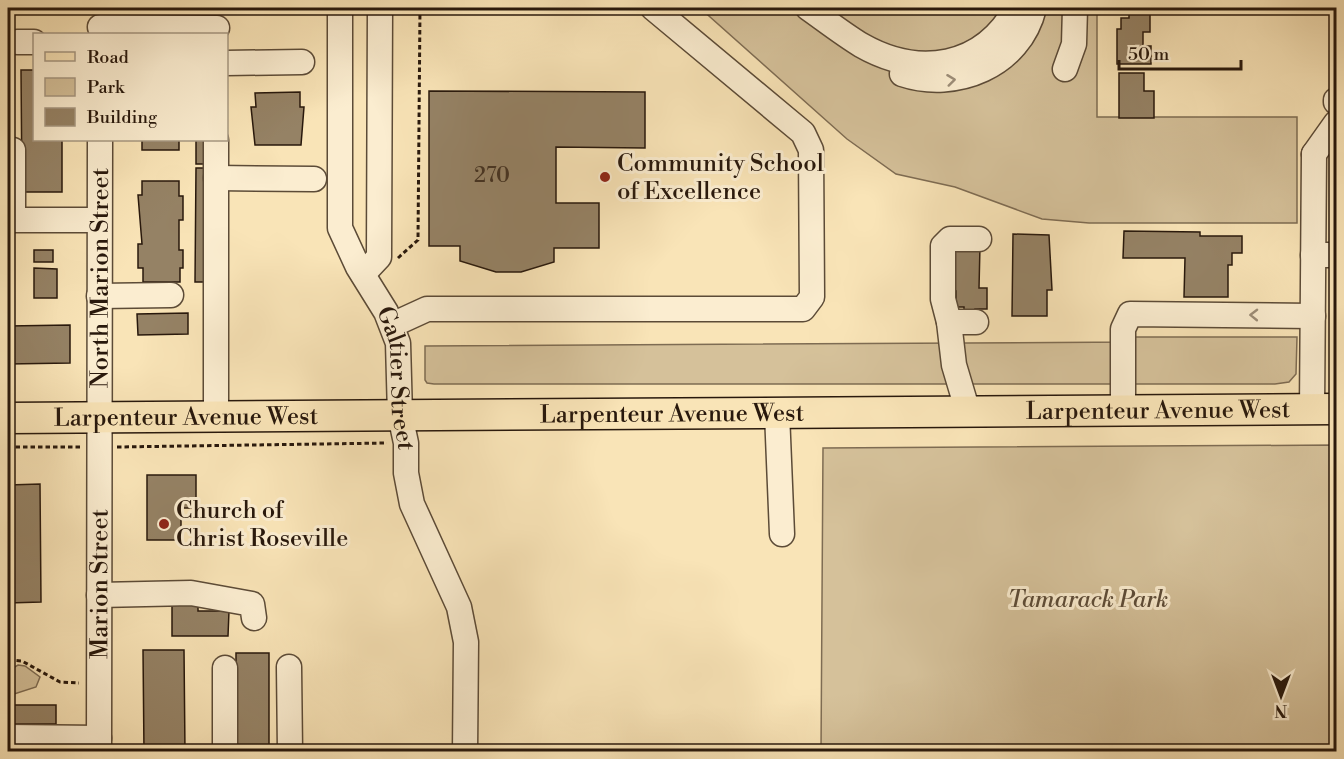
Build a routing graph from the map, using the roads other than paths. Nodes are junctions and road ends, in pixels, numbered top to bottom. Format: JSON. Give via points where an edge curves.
{"nodes":[{"id":1,"x":340,"y":8,"type":"edge"},
{"id":2,"x":380,"y":8,"type":"edge"},
{"id":3,"x":653,"y":8,"type":"edge"},
{"id":4,"x":808,"y":8,"type":"edge"},
{"id":5,"x":1016,"y":8,"type":"edge"},
{"id":6,"x":1034,"y":8,"type":"edge"},
{"id":7,"x":1075,"y":8,"type":"edge"},
{"id":8,"x":100,"y":23,"type":"edge"},
{"id":9,"x":217,"y":23,"type":"edge"},
{"id":10,"x":862,"y":45,"type":"junction"},
{"id":11,"x":302,"y":62,"type":"dead end"},
{"id":12,"x":228,"y":63,"type":"edge"},
{"id":13,"x":1065,"y":69,"type":"dead end"},
{"id":14,"x":1336,"y":123,"type":"edge"},
{"id":15,"x":100,"y":141,"type":"edge"},
{"id":16,"x":216,"y":141,"type":"edge"},
{"id":17,"x":13,"y":150,"type":"dead end"},
{"id":18,"x":1325,"y":154,"type":"edge"},
{"id":19,"x":216,"y":178,"type":"junction"},
{"id":20,"x":314,"y":178,"type":"dead end"},
{"id":21,"x":99,"y":220,"type":"junction"},
{"id":22,"x":979,"y":239,"type":"dead end"},
{"id":23,"x":1325,"y":255,"type":"edge"},
{"id":24,"x":363,"y":274,"type":"junction"},
{"id":25,"x":171,"y":295,"type":"dead end"},
{"id":26,"x":99,"y":296,"type":"junction"},
{"id":27,"x":1312,"y":316,"type":"junction"},
{"id":28,"x":949,"y":322,"type":"junction"},
{"id":29,"x":976,"y":322,"type":"dead end"},
{"id":30,"x":392,"y":325,"type":"junction"},
{"id":31,"x":1324,"y":409,"type":"edge"},
{"id":32,"x":1123,"y":410,"type":"junction"},
{"id":33,"x":968,"y":412,"type":"junction"},
{"id":34,"x":777,"y":413,"type":"junction"},
{"id":35,"x":400,"y":415,"type":"junction"},
{"id":36,"x":216,"y":417,"type":"junction"},
{"id":37,"x":8,"y":418,"type":"edge"},
{"id":38,"x":99,"y":418,"type":"junction"},
{"id":39,"x":782,"y":534,"type":"dead end"},
{"id":40,"x":99,"y":595,"type":"junction"},
{"id":41,"x":254,"y":618,"type":"dead end"},
{"id":42,"x":289,"y":667,"type":"dead end"},
{"id":43,"x":225,"y":668,"type":"dead end"},
{"id":44,"x":8,"y":736,"type":"edge"},
{"id":45,"x":99,"y":745,"type":"edge"},
{"id":46,"x":225,"y":752,"type":"edge"},
{"id":47,"x":290,"y":752,"type":"edge"},
{"id":48,"x":465,"y":752,"type":"edge"}],
"edges":[{"from":1,"to":24,"type":"street","name":"Galtier Street","via":[[340,228]]},
{"from":2,"to":24,"type":"street","via":[[379,257]]},
{"from":3,"to":30,"type":"street","via":[[802,133],[811,150],[812,297],[802,309],[427,309]]},
{"from":4,"to":10,"type":"street"},
{"from":5,"to":10,"type":"street","via":[[1007,24],[977,52],[956,60],[906,62]]},
{"from":10,"to":6,"type":"street","one_way":true,"via":[[873,59],[895,72],[928,81],[962,78],[979,72],[1008,52],[1020,40]]},
{"from":7,"to":13,"type":"street","via":[[1074,44]]},
{"from":8,"to":9,"type":"street"},
{"from":11,"to":12,"type":"street"},
{"from":14,"to":18,"type":"street"},
{"from":15,"to":21,"type":"street","name":"North Marion Street"},
{"from":16,"to":19,"type":"street"},
{"from":17,"to":21,"type":"street","via":[[13,220]]},
{"from":18,"to":23,"type":"street"},
{"from":19,"to":20,"type":"street"},
{"from":19,"to":36,"type":"street"},
{"from":21,"to":26,"type":"street","name":"North Marion Street"},
{"from":22,"to":28,"type":"street","via":[[944,242],[943,299]]},
{"from":23,"to":27,"type":"street"},
{"from":24,"to":30,"type":"street","name":"Galtier Street"},
{"from":25,"to":26,"type":"street"},
{"from":26,"to":38,"type":"street","name":"North Marion Street"},
{"from":27,"to":31,"type":"street"},
{"from":27,"to":32,"type":"street","one_way":true,"via":[[1135,313],[1126,319],[1123,329]]},
{"from":28,"to":29,"type":"street"},
{"from":28,"to":33,"type":"street","via":[[954,364]]},
{"from":30,"to":35,"type":"street","name":"Galtier Street","via":[[401,368]]},
{"from":31,"to":32,"type":"main road","name":"Larpenteur Avenue West"},
{"from":32,"to":33,"type":"main road","name":"Larpenteur Avenue West"},
{"from":33,"to":34,"type":"main road","name":"Larpenteur Avenue West"},
{"from":34,"to":35,"type":"main road","name":"Larpenteur Avenue West"},
{"from":34,"to":39,"type":"street"},
{"from":35,"to":36,"type":"main road","name":"Larpenteur Avenue West"},
{"from":35,"to":48,"type":"street","name":"Galtier Street","via":[[412,504],[459,607],[466,642]]},
{"from":36,"to":38,"type":"main road","name":"Larpenteur Avenue West"},
{"from":37,"to":38,"type":"main road","name":"Larpenteur Avenue West"},
{"from":38,"to":40,"type":"street","name":"Marion Street"},
{"from":40,"to":41,"type":"street","via":[[191,593],[252,603]]},
{"from":40,"to":45,"type":"street","name":"Marion Street"},
{"from":42,"to":47,"type":"street"},
{"from":43,"to":46,"type":"street"},
{"from":44,"to":45,"type":"street"}]}
